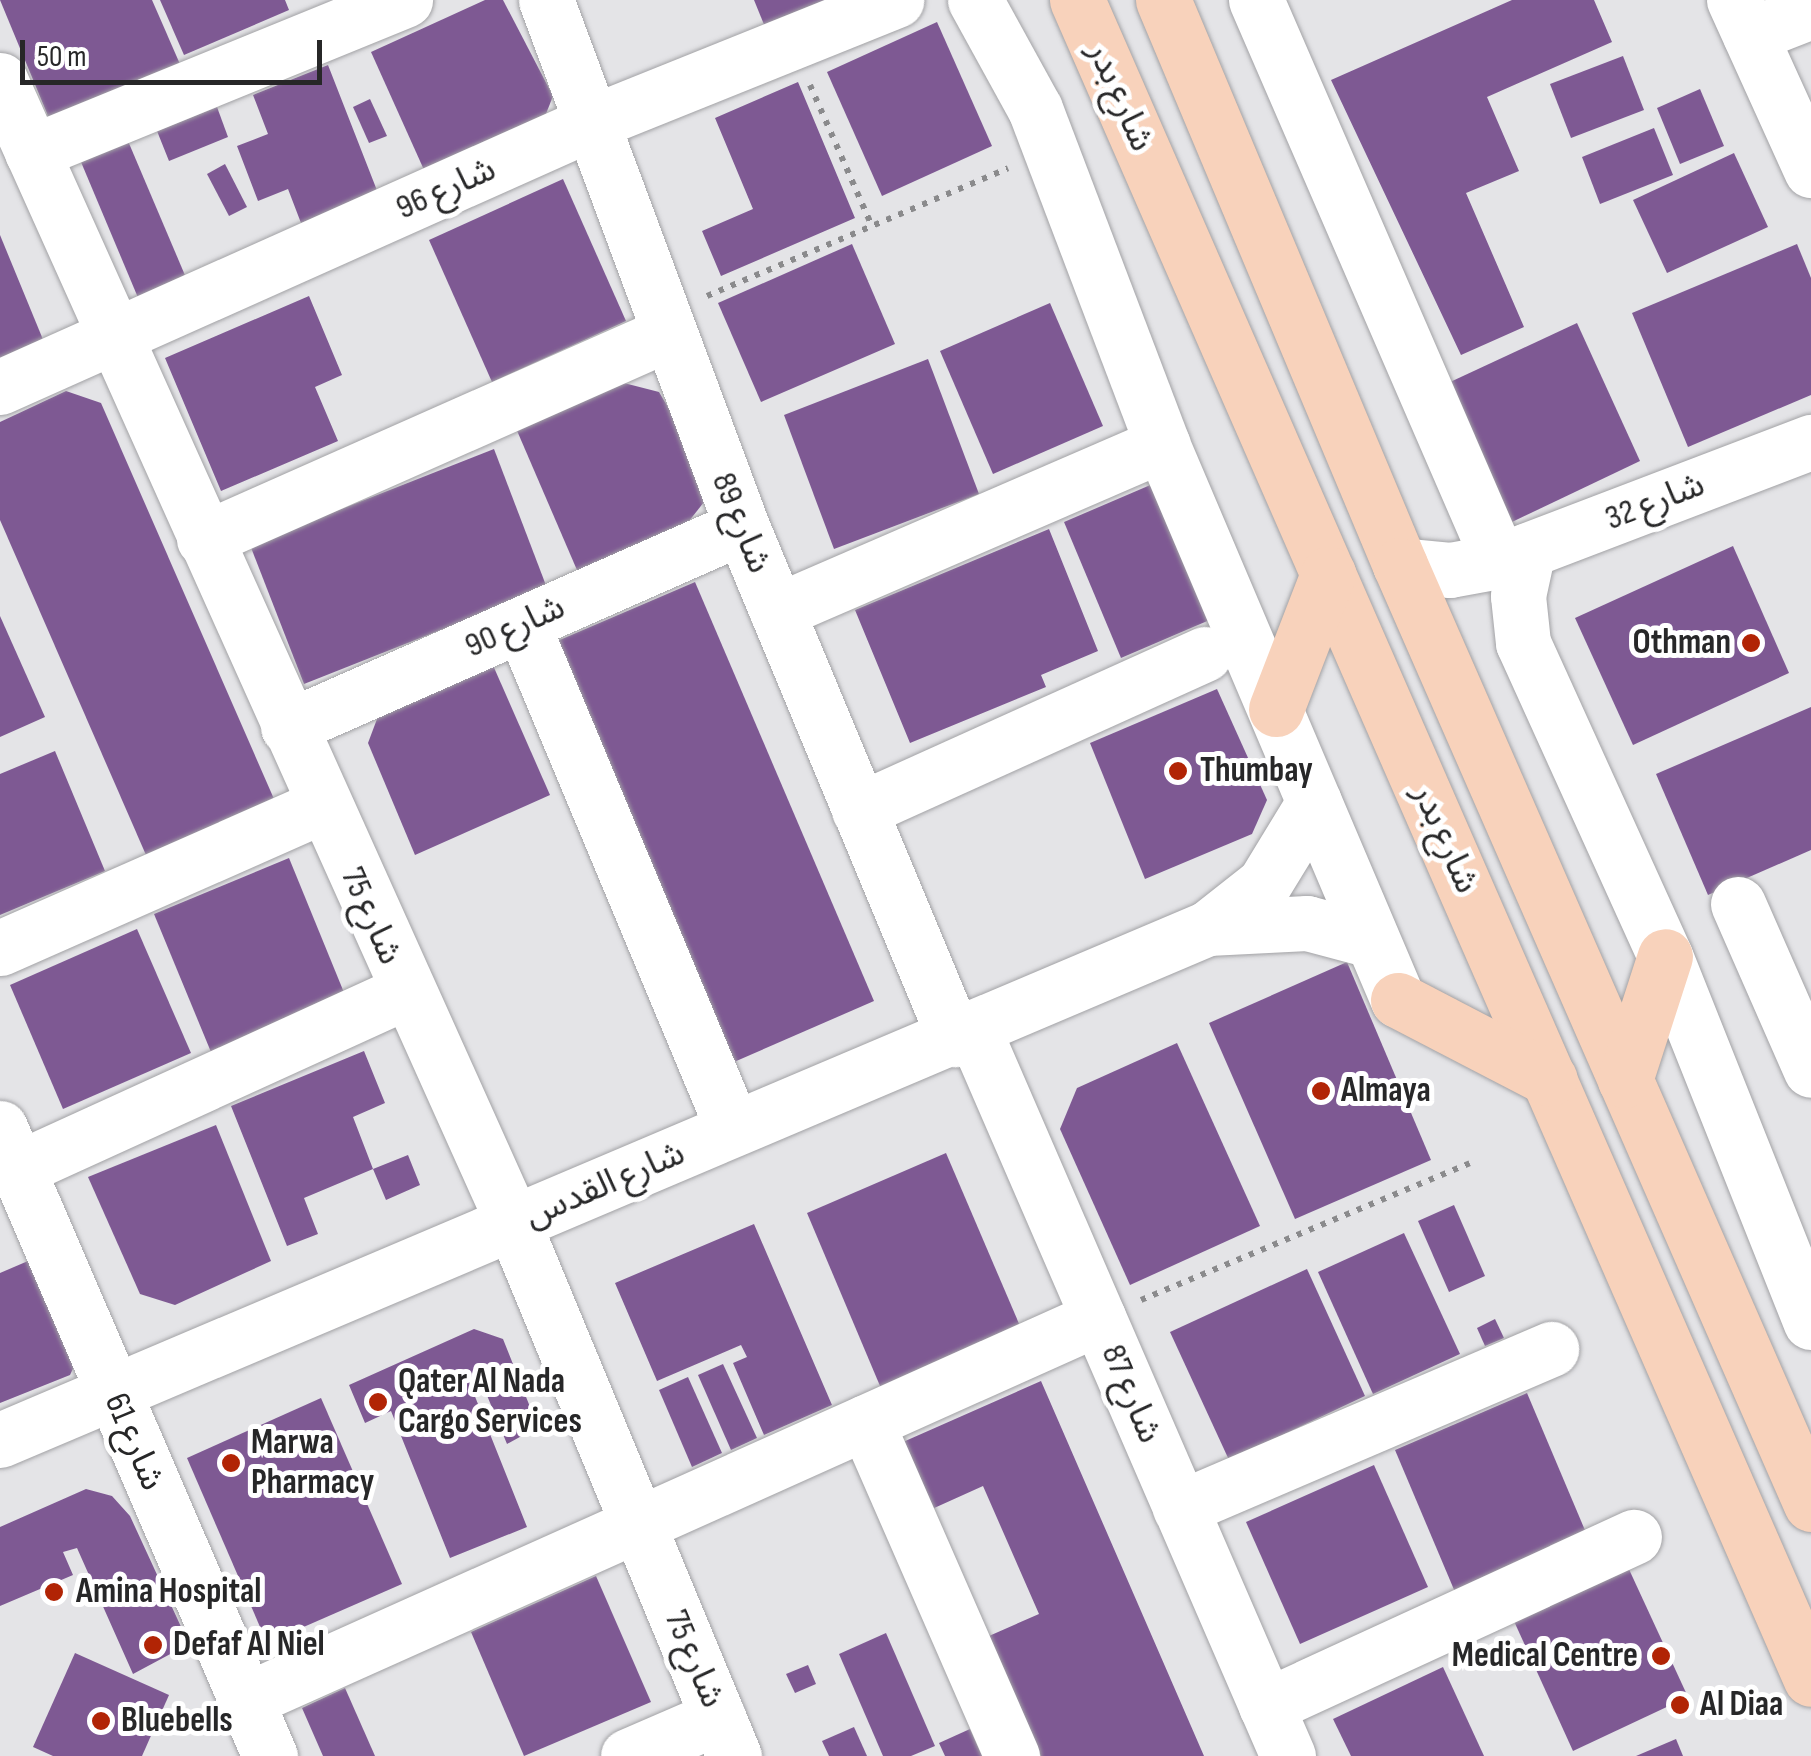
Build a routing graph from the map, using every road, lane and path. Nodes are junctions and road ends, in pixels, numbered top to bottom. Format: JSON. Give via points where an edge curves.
{"nodes":[{"id":1,"x":405,"y":0,"type":"edge"},
{"id":2,"x":546,"y":0,"type":"edge"},
{"id":3,"x":896,"y":0,"type":"edge"},
{"id":4,"x":975,"y":0,"type":"edge"},
{"id":5,"x":1077,"y":0,"type":"edge"},
{"id":6,"x":1163,"y":0,"type":"edge"},
{"id":7,"x":1256,"y":0,"type":"edge"},
{"id":8,"x":1811,"y":11,"type":"edge"},
{"id":9,"x":1742,"y":17,"type":"edge"},
{"id":10,"x":790,"y":40,"type":"junction"},
{"id":11,"x":0,"y":80,"type":"edge"},
{"id":12,"x":593,"y":122,"type":"junction"},
{"id":13,"x":1051,"y":150,"type":"junction"},
{"id":14,"x":32,"y":152,"type":"junction"},
{"id":15,"x":1811,"y":170,"type":"edge"},
{"id":16,"x":872,"y":226,"type":"junction"},
{"id":17,"x":663,"y":325,"type":"junction"},
{"id":18,"x":114,"y":338,"type":"junction"},
{"id":19,"x":0,"y":387,"type":"edge"},
{"id":20,"x":1162,"y":444,"type":"junction"},
{"id":21,"x":1805,"y":460,"type":"edge"},
{"id":22,"x":742,"y":527,"type":"junction"},
{"id":23,"x":204,"y":539,"type":"junction"},
{"id":24,"x":1513,"y":555,"type":"junction"},
{"id":25,"x":1400,"y":565,"type":"junction"},
{"id":26,"x":1328,"y":574,"type":"junction"},
{"id":27,"x":777,"y":611,"type":"junction"},
{"id":28,"x":522,"y":624,"type":"junction"},
{"id":29,"x":1440,"y":647,"type":"junction"},
{"id":30,"x":1204,"y":654,"type":"dead end"},
{"id":31,"x":1276,"y":709,"type":"junction"},
{"id":32,"x":288,"y":727,"type":"junction"},
{"id":33,"x":1314,"y":802,"type":"junction"},
{"id":34,"x":322,"y":806,"type":"junction"},
{"id":35,"x":859,"y":810,"type":"junction"},
{"id":36,"x":1738,"y":904,"type":"dead end"},
{"id":37,"x":1208,"y":928,"type":"junction"},
{"id":38,"x":1372,"y":940,"type":"junction"},
{"id":39,"x":0,"y":948,"type":"edge"},
{"id":40,"x":1665,"y":956,"type":"junction"},
{"id":41,"x":405,"y":992,"type":"junction"},
{"id":42,"x":1398,"y":1000,"type":"joint"},
{"id":43,"x":964,"y":1035,"type":"junction"},
{"id":44,"x":1811,"y":1070,"type":"edge"},
{"id":45,"x":1550,"y":1079,"type":"junction"},
{"id":46,"x":1624,"y":1080,"type":"junction"},
{"id":47,"x":733,"y":1129,"type":"junction"},
{"id":48,"x":5,"y":1143,"type":"edge"},
{"id":49,"x":1470,"y":1163,"type":"dead end"},
{"id":50,"x":514,"y":1224,"type":"junction"},
{"id":51,"x":1805,"y":1293,"type":"edge"},
{"id":52,"x":1098,"y":1318,"type":"junction"},
{"id":53,"x":1552,"y":1349,"type":"dead end"},
{"id":54,"x":113,"y":1394,"type":"junction"},
{"id":55,"x":866,"y":1422,"type":"junction"},
{"id":56,"x":0,"y":1440,"type":"edge"},
{"id":57,"x":1811,"y":1504,"type":"edge"},
{"id":58,"x":1180,"y":1508,"type":"junction"},
{"id":59,"x":638,"y":1524,"type":"junction"},
{"id":60,"x":1634,"y":1536,"type":"dead end"},
{"id":61,"x":1811,"y":1679,"type":"edge"},
{"id":62,"x":246,"y":1700,"type":"junction"},
{"id":63,"x":1266,"y":1706,"type":"junction"},
{"id":64,"x":726,"y":1737,"type":"edge"},
{"id":65,"x":270,"y":1756,"type":"edge"},
{"id":66,"x":628,"y":1756,"type":"edge"},
{"id":67,"x":1012,"y":1756,"type":"edge"},
{"id":68,"x":1288,"y":1756,"type":"edge"}],
"edges":[{"from":1,"to":14,"type":"street"},
{"from":2,"to":12,"type":"street","name":"شارع 89"},
{"from":3,"to":10,"type":"street","name":"شارع 96"},
{"from":4,"to":13,"type":"street"},
{"from":5,"to":26,"type":"main road","name":"شارع بدر"},
{"from":6,"to":25,"type":"main road","name":"شارع بدر"},
{"from":7,"to":24,"type":"street"},
{"from":8,"to":9,"type":"street"},
{"from":9,"to":15,"type":"street"},
{"from":10,"to":12,"type":"street","name":"شارع 96"},
{"from":10,"to":16,"type":"path"},
{"from":11,"to":14,"type":"street","name":"شارع 75"},
{"from":12,"to":17,"type":"street","name":"شارع 89"},
{"from":12,"to":18,"type":"street","name":"شارع 96"},
{"from":13,"to":16,"type":"path"},
{"from":13,"to":20,"type":"street"},
{"from":14,"to":18,"type":"street","name":"شارع 75"},
{"from":16,"to":17,"type":"path"},
{"from":17,"to":22,"type":"street","name":"شارع 89"},
{"from":17,"to":23,"type":"street"},
{"from":18,"to":19,"type":"street","name":"شارع 96"},
{"from":18,"to":23,"type":"street","name":"شارع 75"},
{"from":20,"to":27,"type":"street"},
{"from":20,"to":31,"type":"street"},
{"from":21,"to":24,"type":"street","name":"شارع 32"},
{"from":22,"to":27,"type":"street","name":"شارع 89"},
{"from":22,"to":28,"type":"street","name":"شارع 90"},
{"from":23,"to":32,"type":"street","name":"شارع 75"},
{"from":24,"to":25,"type":"street","name":"شارع 32","via":[[1450,570]]},
{"from":24,"to":29,"type":"street","name":"شارع 32","via":[[1462,599]]},
{"from":24,"to":40,"type":"street","via":[[1523,643]]},
{"from":25,"to":29,"type":"main road","name":"شارع بدر"},
{"from":26,"to":31,"type":"main road"},
{"from":26,"to":45,"type":"main road","name":"شارع بدر"},
{"from":27,"to":35,"type":"street","name":"شارع 89"},
{"from":28,"to":32,"type":"street","name":"شارع 90"},
{"from":28,"to":47,"type":"street"},
{"from":29,"to":46,"type":"main road","name":"شارع بدر"},
{"from":30,"to":35,"type":"street"},
{"from":31,"to":33,"type":"street"},
{"from":32,"to":34,"type":"street","name":"شارع 75"},
{"from":33,"to":37,"type":"street","name":"شارع القدس","via":[[1264,884]]},
{"from":33,"to":38,"type":"street"},
{"from":34,"to":39,"type":"street"},
{"from":34,"to":41,"type":"street","name":"شارع 75"},
{"from":35,"to":43,"type":"street","name":"شارع 89"},
{"from":36,"to":44,"type":"street"},
{"from":37,"to":38,"type":"street","name":"شارع القدس","via":[[1307,923]]},
{"from":37,"to":43,"type":"street","name":"شارع القدس"},
{"from":38,"to":42,"type":"street"},
{"from":40,"to":46,"type":"main road"},
{"from":40,"to":51,"type":"street"},
{"from":41,"to":48,"type":"street"},
{"from":41,"to":50,"type":"street","name":"شارع 75"},
{"from":42,"to":45,"type":"main road"},
{"from":43,"to":47,"type":"street","name":"شارع القدس"},
{"from":43,"to":52,"type":"street","name":"شارع 87"},
{"from":45,"to":61,"type":"main road","name":"شارع بدر"},
{"from":46,"to":57,"type":"main road","name":"شارع بدر"},
{"from":47,"to":50,"type":"street","name":"شارع القدس"},
{"from":48,"to":54,"type":"street","name":"شارع 61"},
{"from":49,"to":52,"type":"path"},
{"from":50,"to":54,"type":"street","name":"شارع القدس"},
{"from":50,"to":59,"type":"street","name":"شارع 75"},
{"from":52,"to":55,"type":"street"},
{"from":52,"to":58,"type":"street","name":"شارع 87"},
{"from":53,"to":58,"type":"street"},
{"from":54,"to":56,"type":"street","name":"شارع القدس"},
{"from":54,"to":62,"type":"street","name":"شارع 61"},
{"from":55,"to":59,"type":"street"},
{"from":55,"to":67,"type":"street"},
{"from":58,"to":63,"type":"street","name":"شارع 87"},
{"from":59,"to":62,"type":"street"},
{"from":59,"to":64,"type":"street","name":"شارع 75"},
{"from":60,"to":63,"type":"street"},
{"from":62,"to":65,"type":"street","name":"شارع 61"},
{"from":63,"to":68,"type":"street","name":"شارع 87"},
{"from":64,"to":66,"type":"street"}]}
